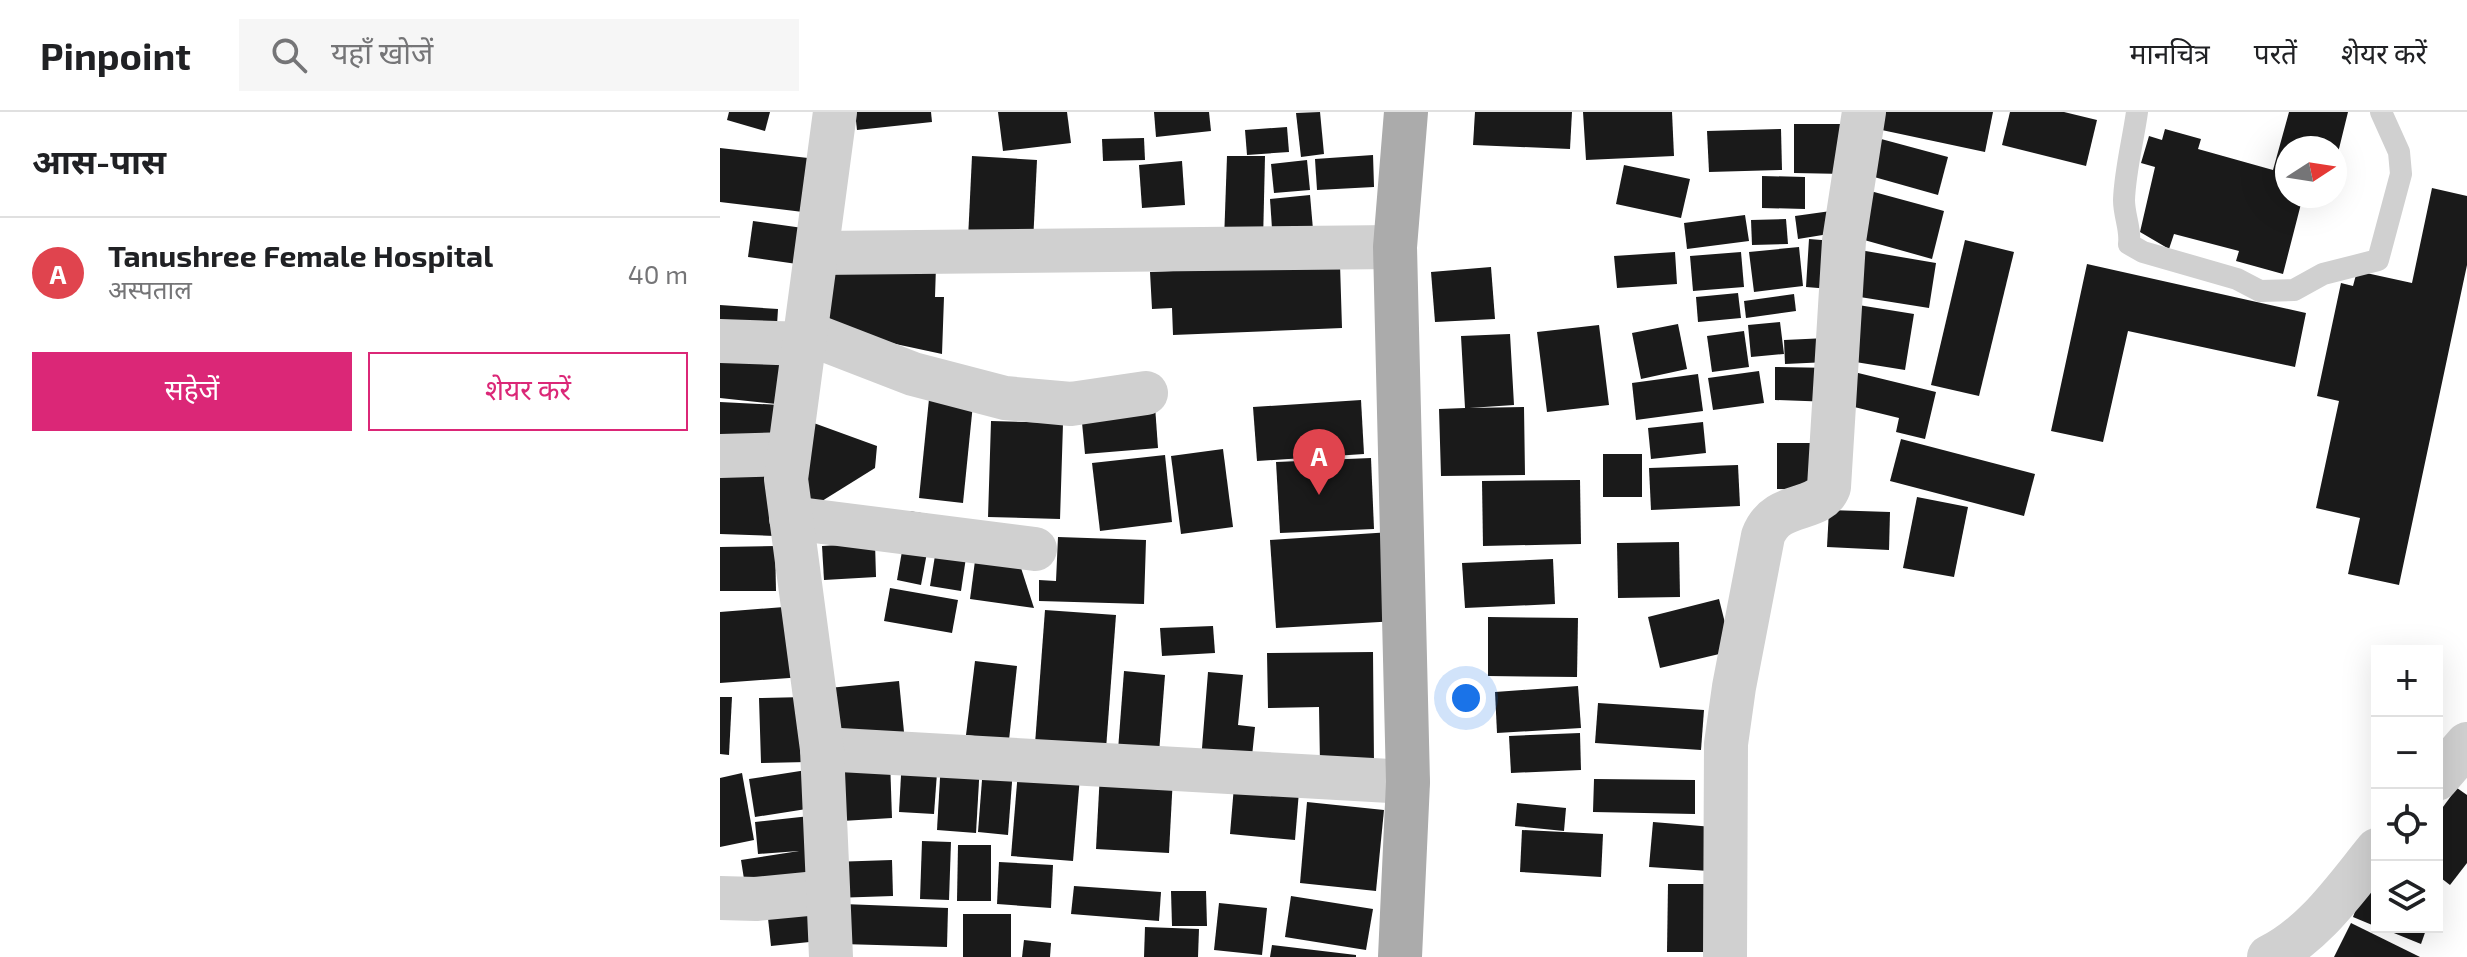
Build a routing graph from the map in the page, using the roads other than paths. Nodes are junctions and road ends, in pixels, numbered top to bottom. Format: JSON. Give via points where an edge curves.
{"nodes":[{"id":1,"x":1406,"y":112,"type":"edge"},
{"id":2,"x":1864,"y":112,"type":"edge"},
{"id":3,"x":2137,"y":112,"type":"edge"},
{"id":4,"x":2381,"y":112,"type":"edge"},
{"id":5,"x":824,"y":115,"type":"edge"},
{"id":6,"x":1395,"y":247,"type":"junction"},
{"id":7,"x":818,"y":253,"type":"junction"},
{"id":8,"x":806,"y":338,"type":"junction"},
{"id":9,"x":720,"y":341,"type":"edge"},
{"id":10,"x":1146,"y":393,"type":"dead end"},
{"id":11,"x":789,"y":454,"type":"junction"},
{"id":12,"x":720,"y":456,"type":"edge"},
{"id":13,"x":791,"y":518,"type":"junction"},
{"id":14,"x":1035,"y":549,"type":"dead end"},
{"id":15,"x":2467,"y":744,"type":"edge"},
{"id":16,"x":822,"y":749,"type":"junction"},
{"id":17,"x":2443,"y":772,"type":"edge"},
{"id":18,"x":1408,"y":782,"type":"junction"},
{"id":19,"x":2371,"y":857,"type":"edge"},
{"id":20,"x":828,"y":892,"type":"junction"},
{"id":21,"x":720,"y":898,"type":"edge"},
{"id":22,"x":831,"y":957,"type":"edge"},
{"id":23,"x":1400,"y":957,"type":"edge"},
{"id":24,"x":1725,"y":957,"type":"edge"},
{"id":25,"x":2269,"y":957,"type":"edge"}],
"edges":[{"from":1,"to":6,"type":"main road"},
{"from":2,"to":24,"type":"street","via":[[1844,241],[1829,487],[1821,499],[1768,522],[1734,687],[1726,744]]},
{"from":3,"to":4,"type":"lane","via":[[2124,199],[2129,244],[2260,291],[2294,290],[2323,274],[2378,260],[2401,174],[2399,152]]},
{"from":5,"to":7,"type":"street"},
{"from":6,"to":7,"type":"street"},
{"from":6,"to":18,"type":"main road"},
{"from":7,"to":8,"type":"street"},
{"from":8,"to":9,"type":"street"},
{"from":8,"to":10,"type":"street","via":[[1005,398],[1071,404]]},
{"from":8,"to":11,"type":"street"},
{"from":11,"to":12,"type":"street"},
{"from":11,"to":13,"type":"street"},
{"from":13,"to":14,"type":"street"},
{"from":13,"to":16,"type":"street"},
{"from":15,"to":17,"type":"street"},
{"from":16,"to":18,"type":"street"},
{"from":16,"to":20,"type":"street"},
{"from":18,"to":23,"type":"main road"},
{"from":19,"to":25,"type":"street","via":[[2319,920]]},
{"from":20,"to":21,"type":"street"},
{"from":20,"to":22,"type":"street"}]}
